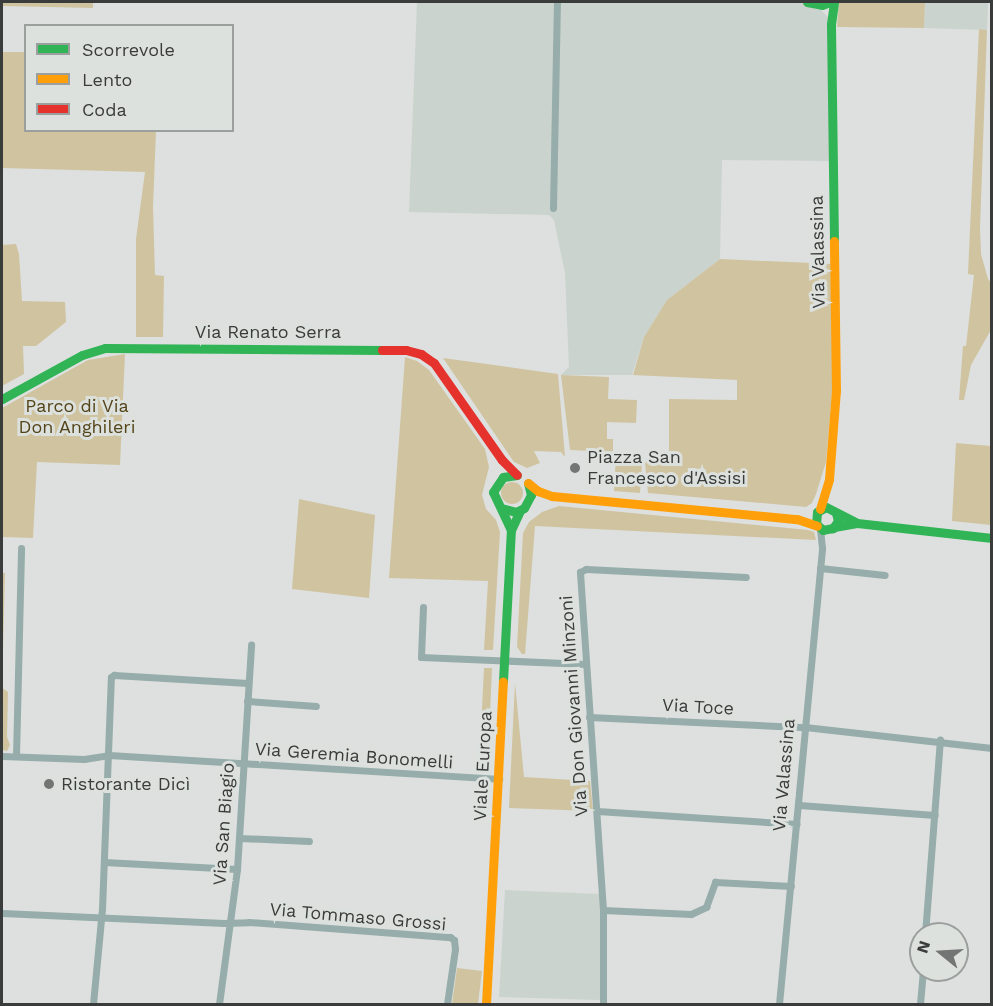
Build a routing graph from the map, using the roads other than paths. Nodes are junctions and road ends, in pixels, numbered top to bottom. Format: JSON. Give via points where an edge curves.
{"nodes":[{"id":1,"x":557,"y":2,"type":"edge"},
{"id":2,"x":807,"y":2,"type":"edge"},
{"id":3,"x":832,"y":2,"type":"edge"},
{"id":4,"x":818,"y":5,"type":"junction"},
{"id":5,"x":831,"y":24,"type":"junction"},
{"id":6,"x":553,"y":208,"type":"dead end"},
{"id":7,"x":2,"y":399,"type":"edge"},
{"id":8,"x":497,"y":453,"type":"junction"},
{"id":9,"x":517,"y":475,"type":"junction"},
{"id":10,"x":829,"y":479,"type":"junction"},
{"id":11,"x":497,"y":483,"type":"junction"},
{"id":12,"x":528,"y":483,"type":"junction"},
{"id":13,"x":552,"y":496,"type":"junction"},
{"id":14,"x":501,"y":508,"type":"junction"},
{"id":15,"x":524,"y":508,"type":"junction"},
{"id":16,"x":818,"y":511,"type":"junction"},
{"id":17,"x":835,"y":511,"type":"junction"},
{"id":18,"x":797,"y":519,"type":"junction"},
{"id":19,"x":857,"y":523,"type":"junction"},
{"id":20,"x":825,"y":527,"type":"junction"},
{"id":21,"x":511,"y":530,"type":"junction"},
{"id":22,"x":992,"y":538,"type":"edge"},
{"id":23,"x":21,"y":548,"type":"dead end"},
{"id":24,"x":820,"y":568,"type":"junction"},
{"id":25,"x":885,"y":575,"type":"dead end"},
{"id":26,"x":746,"y":577,"type":"dead end"},
{"id":27,"x":423,"y":607,"type":"dead end"},
{"id":28,"x":251,"y":644,"type":"dead end"},
{"id":29,"x":504,"y":660,"type":"junction"},
{"id":30,"x":586,"y":664,"type":"junction"},
{"id":31,"x":249,"y":683,"type":"junction"},
{"id":32,"x":247,"y":701,"type":"junction"},
{"id":33,"x":316,"y":706,"type":"dead end"},
{"id":34,"x":589,"y":717,"type":"junction"},
{"id":35,"x":805,"y":727,"type":"junction"},
{"id":36,"x":940,"y":740,"type":"junction"},
{"id":37,"x":992,"y":748,"type":"edge"},
{"id":38,"x":109,"y":755,"type":"junction"},
{"id":39,"x":2,"y":756,"type":"edge"},
{"id":40,"x":16,"y":756,"type":"junction"},
{"id":41,"x":242,"y":763,"type":"junction"},
{"id":42,"x":499,"y":779,"type":"junction"},
{"id":43,"x":799,"y":806,"type":"junction"},
{"id":44,"x":597,"y":811,"type":"junction"},
{"id":45,"x":935,"y":815,"type":"junction"},
{"id":46,"x":797,"y":824,"type":"junction"},
{"id":47,"x":240,"y":838,"type":"junction"},
{"id":48,"x":309,"y":841,"type":"dead end"},
{"id":49,"x":104,"y":862,"type":"junction"},
{"id":50,"x":237,"y":869,"type":"junction"},
{"id":51,"x":791,"y":886,"type":"junction"},
{"id":52,"x":603,"y":910,"type":"junction"},
{"id":53,"x":2,"y":913,"type":"edge"},
{"id":54,"x":102,"y":918,"type":"junction"},
{"id":55,"x":230,"y":922,"type":"junction"},
{"id":56,"x":926,"y":922,"type":"edge"},
{"id":57,"x":921,"y":982,"type":"edge"},
{"id":58,"x":93,"y":1005,"type":"edge"},
{"id":59,"x":219,"y":1005,"type":"edge"},
{"id":60,"x":447,"y":1005,"type":"edge"},
{"id":61,"x":486,"y":1005,"type":"edge"},
{"id":62,"x":603,"y":1005,"type":"edge"},
{"id":63,"x":779,"y":1005,"type":"edge"},
{"id":64,"x":920,"y":1005,"type":"edge"}],
"edges":[{"from":1,"to":6,"type":"street"},
{"from":2,"to":4,"type":"street","name":"Via Valassina"},
{"from":3,"to":4,"type":"street","name":"Via Valassina"},
{"from":3,"to":5,"type":"street","name":"Via Valassina"},
{"from":4,"to":5,"type":"street"},
{"from":5,"to":10,"type":"street","name":"Via Valassina","via":[[836,355]]},
{"from":7,"to":8,"type":"street","name":"Via Renato Serra","via":[[82,355],[105,348],[406,350],[434,363]]},
{"from":8,"to":9,"type":"street","name":"Via Renato Serra"},
{"from":8,"to":11,"type":"street"},
{"from":9,"to":11,"type":"street","via":[[508,475]]},
{"from":9,"to":12,"type":"street"},
{"from":10,"to":16,"type":"street","name":"Via Valassina"},
{"from":10,"to":17,"type":"street","name":"Via Valassina"},
{"from":11,"to":14,"type":"street","via":[[494,497]]},
{"from":12,"to":13,"type":"street"},
{"from":12,"to":15,"type":"street","via":[[531,495]]},
{"from":13,"to":15,"type":"street","via":[[537,499]]},
{"from":13,"to":18,"type":"street"},
{"from":14,"to":15,"type":"street","via":[[511,512]]},
{"from":14,"to":21,"type":"street","name":"Viale Europa"},
{"from":15,"to":21,"type":"street","name":"Viale Europa"},
{"from":16,"to":17,"type":"street"},
{"from":16,"to":18,"type":"street"},
{"from":16,"to":20,"type":"street","name":"Via Valassina","via":[[815,518]]},
{"from":17,"to":19,"type":"street"},
{"from":17,"to":20,"type":"street","name":"Via Valassina","via":[[838,521]]},
{"from":18,"to":20,"type":"street"},
{"from":19,"to":20,"type":"street"},
{"from":19,"to":22,"type":"street"},
{"from":20,"to":24,"type":"street","name":"Via Valassina"},
{"from":21,"to":29,"type":"street","name":"Viale Europa"},
{"from":23,"to":40,"type":"street"},
{"from":24,"to":25,"type":"street"},
{"from":24,"to":35,"type":"street","name":"Via Valassina"},
{"from":26,"to":30,"type":"street","name":"Via Don Giovanni Minzoni","via":[[583,570],[580,574]]},
{"from":27,"to":29,"type":"street","via":[[421,657]]},
{"from":28,"to":31,"type":"street","name":"Via San Biagio"},
{"from":29,"to":30,"type":"street"},
{"from":29,"to":42,"type":"street","name":"Viale Europa"},
{"from":30,"to":34,"type":"street","name":"Via Don Giovanni Minzoni"},
{"from":31,"to":32,"type":"street","name":"Via San Biagio"},
{"from":31,"to":38,"type":"street","via":[[114,675]]},
{"from":32,"to":33,"type":"street"},
{"from":32,"to":41,"type":"street","name":"Via San Biagio"},
{"from":34,"to":35,"type":"street","name":"Via Toce"},
{"from":34,"to":44,"type":"street","name":"Via Don Giovanni Minzoni"},
{"from":35,"to":36,"type":"street","name":"Via Toce"},
{"from":35,"to":43,"type":"street","name":"Via Valassina"},
{"from":36,"to":37,"type":"street","name":"Via Toce"},
{"from":36,"to":45,"type":"street"},
{"from":38,"to":40,"type":"street","name":"Via Geremia Bonomelli","via":[[84,759]]},
{"from":38,"to":41,"type":"street","name":"Via Geremia Bonomelli"},
{"from":38,"to":49,"type":"street"},
{"from":39,"to":40,"type":"street","name":"Via Geremia Bonomelli"},
{"from":41,"to":42,"type":"street","name":"Via Geremia Bonomelli"},
{"from":41,"to":47,"type":"street","name":"Via San Biagio"},
{"from":42,"to":61,"type":"street","name":"Viale Europa"},
{"from":43,"to":45,"type":"street"},
{"from":43,"to":46,"type":"street","name":"Via Valassina"},
{"from":44,"to":46,"type":"street"},
{"from":44,"to":52,"type":"street","name":"Via Don Giovanni Minzoni"},
{"from":45,"to":56,"type":"street"},
{"from":46,"to":51,"type":"street","name":"Via Valassina"},
{"from":47,"to":48,"type":"street"},
{"from":47,"to":50,"type":"street","name":"Via San Biagio"},
{"from":49,"to":50,"type":"street"},
{"from":49,"to":54,"type":"street"},
{"from":50,"to":55,"type":"street","name":"Via San Biagio"},
{"from":51,"to":52,"type":"street","via":[[715,882],[706,906],[688,914]]},
{"from":51,"to":63,"type":"street","name":"Via Valassina"},
{"from":52,"to":62,"type":"street","name":"Via Don Giovanni Minzoni"},
{"from":53,"to":54,"type":"street"},
{"from":54,"to":55,"type":"street"},
{"from":54,"to":58,"type":"street"},
{"from":55,"to":59,"type":"street","name":"Via San Biagio"},
{"from":55,"to":60,"type":"street","name":"Via Tommaso Grossi","via":[[450,937],[455,949]]},
{"from":57,"to":64,"type":"street"}]}
